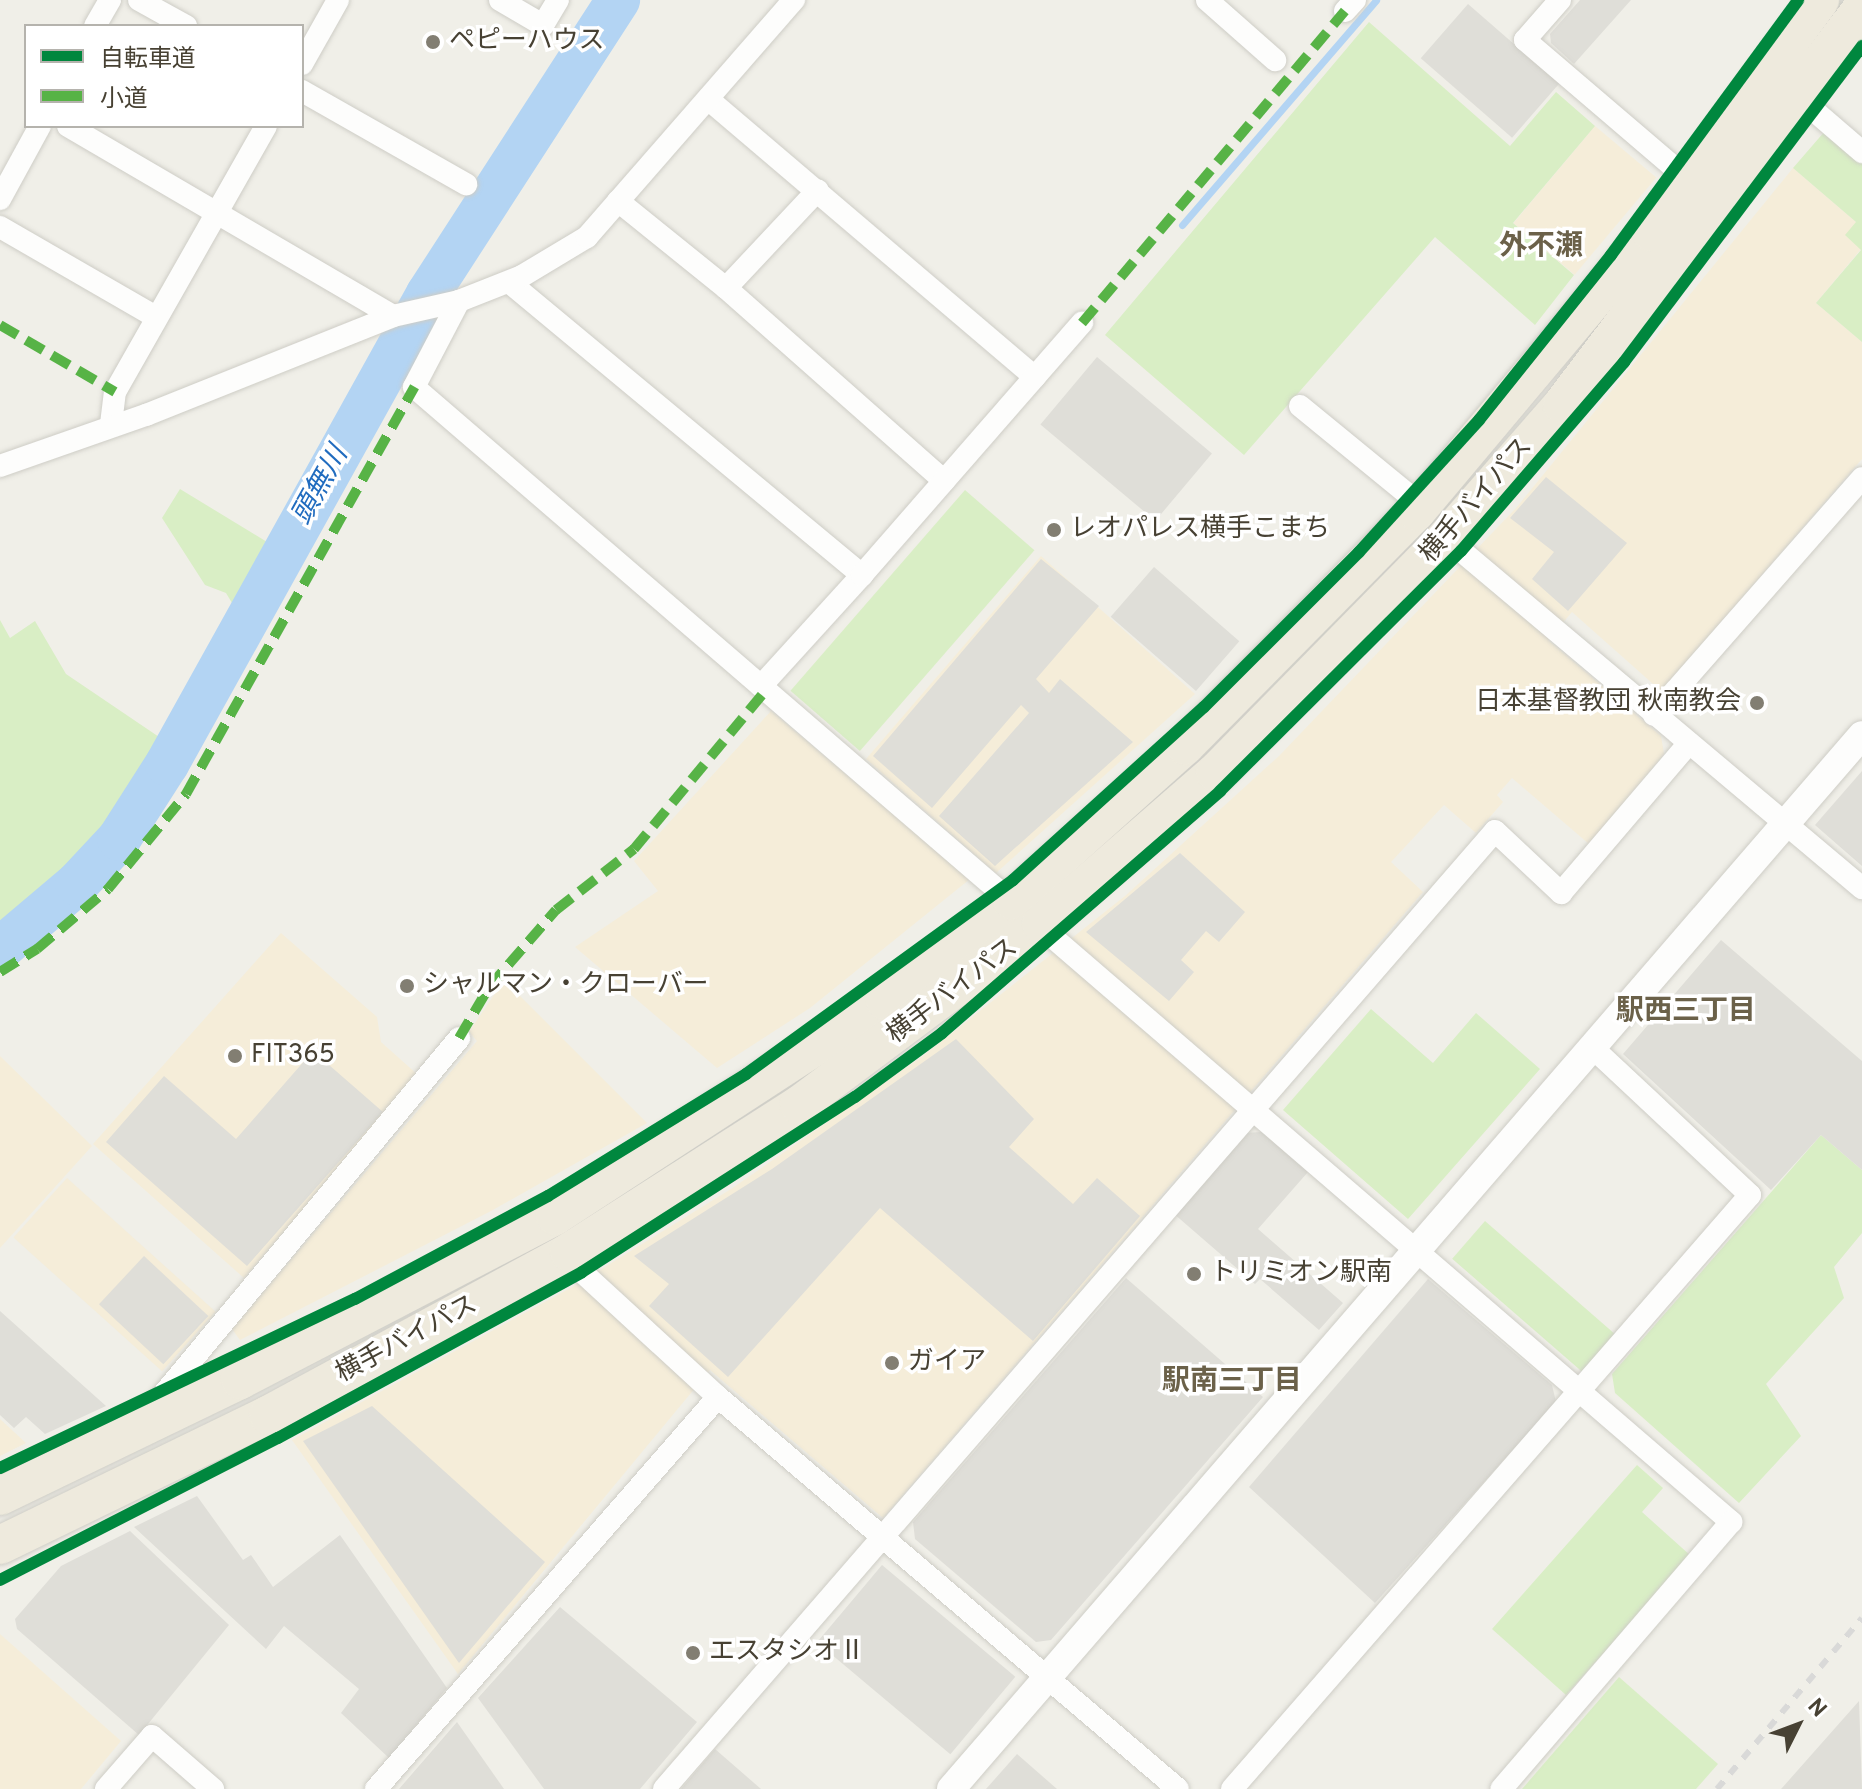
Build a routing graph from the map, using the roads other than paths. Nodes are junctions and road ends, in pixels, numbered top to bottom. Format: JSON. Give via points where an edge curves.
{"nodes":[{"id":1,"x":110,"y":0,"type":"edge"},
{"id":2,"x":139,"y":0,"type":"edge"},
{"id":3,"x":338,"y":0,"type":"edge"},
{"id":4,"x":500,"y":0,"type":"edge"},
{"id":5,"x":558,"y":0,"type":"edge"},
{"id":6,"x":794,"y":0,"type":"edge"},
{"id":7,"x":1207,"y":0,"type":"edge"},
{"id":8,"x":1560,"y":0,"type":"edge"},
{"id":9,"x":1820,"y":0,"type":"edge"},
{"id":10,"x":1862,"y":9,"type":"edge"},
{"id":11,"x":96,"y":24,"type":"edge"},
{"id":12,"x":182,"y":24,"type":"edge"},
{"id":13,"x":304,"y":60,"type":"edge"},
{"id":14,"x":1275,"y":60,"type":"dead end"},
{"id":15,"x":304,"y":92,"type":"edge"},
{"id":16,"x":1797,"y":96,"type":"junction"},
{"id":17,"x":708,"y":99,"type":"junction"},
{"id":18,"x":39,"y":128,"type":"edge"},
{"id":19,"x":72,"y":128,"type":"edge"},
{"id":20,"x":265,"y":128,"type":"edge"},
{"id":21,"x":1862,"y":152,"type":"edge"},
{"id":22,"x":1689,"y":180,"type":"junction"},
{"id":23,"x":466,"y":184,"type":"dead end"},
{"id":24,"x":818,"y":190,"type":"junction"},
{"id":25,"x":0,"y":199,"type":"edge"},
{"id":26,"x":618,"y":201,"type":"junction"},
{"id":27,"x":217,"y":209,"type":"junction"},
{"id":28,"x":0,"y":227,"type":"edge"},
{"id":29,"x":509,"y":282,"type":"junction"},
{"id":30,"x":726,"y":288,"type":"junction"},
{"id":31,"x":459,"y":301,"type":"junction"},
{"id":32,"x":393,"y":316,"type":"junction"},
{"id":33,"x":156,"y":317,"type":"junction"},
{"id":34,"x":1082,"y":323,"type":"dead end"},
{"id":35,"x":1035,"y":377,"type":"junction"},
{"id":36,"x":1300,"y":406,"type":"dead end"},
{"id":37,"x":111,"y":424,"type":"junction"},
{"id":38,"x":0,"y":466,"type":"edge"},
{"id":39,"x":1862,"y":478,"type":"edge"},
{"id":40,"x":944,"y":481,"type":"junction"},
{"id":41,"x":1422,"y":506,"type":"junction"},
{"id":42,"x":1446,"y":538,"type":"junction"},
{"id":43,"x":862,"y":575,"type":"junction"},
{"id":44,"x":761,"y":686,"type":"junction"},
{"id":45,"x":1654,"y":715,"type":"junction"},
{"id":46,"x":1862,"y":735,"type":"edge"},
{"id":47,"x":1689,"y":743,"type":"junction"},
{"id":48,"x":1785,"y":824,"type":"junction"},
{"id":49,"x":1862,"y":888,"type":"edge"},
{"id":50,"x":1026,"y":912,"type":"junction"},
{"id":51,"x":459,"y":1038,"type":"dead end"},
{"id":52,"x":1592,"y":1047,"type":"junction"},
{"id":53,"x":1252,"y":1109,"type":"junction"},
{"id":54,"x":1421,"y":1251,"type":"junction"},
{"id":55,"x":569,"y":1252,"type":"junction"},
{"id":56,"x":1580,"y":1392,"type":"junction"},
{"id":57,"x":718,"y":1397,"type":"junction"},
{"id":58,"x":134,"y":1431,"type":"junction"},
{"id":59,"x":0,"y":1496,"type":"edge"},
{"id":60,"x":882,"y":1537,"type":"junction"},
{"id":61,"x":0,"y":1545,"type":"edge"},
{"id":62,"x":1048,"y":1678,"type":"junction"},
{"id":63,"x":106,"y":1789,"type":"edge"},
{"id":64,"x":213,"y":1789,"type":"edge"},
{"id":65,"x":376,"y":1789,"type":"edge"},
{"id":66,"x":664,"y":1789,"type":"edge"},
{"id":67,"x":951,"y":1789,"type":"edge"},
{"id":68,"x":1178,"y":1789,"type":"edge"},
{"id":69,"x":1232,"y":1789,"type":"edge"},
{"id":70,"x":1501,"y":1789,"type":"edge"}],
"edges":[{"from":1,"to":11,"type":"street"},
{"from":2,"to":12,"type":"street"},
{"from":3,"to":13,"type":"street"},
{"from":4,"to":5,"type":"street","via":[[543,25]]},
{"from":6,"to":17,"type":"street"},
{"from":7,"to":14,"type":"street"},
{"from":8,"to":22,"type":"street","via":[[1525,40]]},
{"from":9,"to":22,"type":"highway","name":"横手バイパス"},
{"from":10,"to":16,"type":"highway","name":"横手バイパス"},
{"from":15,"to":23,"type":"street"},
{"from":16,"to":21,"type":"street"},
{"from":16,"to":42,"type":"highway","name":"横手バイパス","via":[[1562,405]]},
{"from":17,"to":24,"type":"street"},
{"from":17,"to":26,"type":"street"},
{"from":18,"to":25,"type":"street"},
{"from":19,"to":27,"type":"street"},
{"from":20,"to":27,"type":"street"},
{"from":22,"to":41,"type":"highway","name":"横手バイパス","via":[[1534,377]]},
{"from":24,"to":30,"type":"street"},
{"from":24,"to":35,"type":"street"},
{"from":26,"to":29,"type":"street","via":[[587,237]]},
{"from":26,"to":30,"type":"street"},
{"from":27,"to":32,"type":"street"},
{"from":27,"to":33,"type":"street"},
{"from":28,"to":33,"type":"street"},
{"from":29,"to":31,"type":"street"},
{"from":29,"to":43,"type":"street"},
{"from":30,"to":40,"type":"street"},
{"from":31,"to":32,"type":"street"},
{"from":31,"to":44,"type":"street","via":[[414,387]]},
{"from":32,"to":37,"type":"street","via":[[146,415]]},
{"from":33,"to":37,"type":"street","via":[[115,392]]},
{"from":34,"to":35,"type":"street"},
{"from":35,"to":40,"type":"street"},
{"from":36,"to":41,"type":"street"},
{"from":37,"to":38,"type":"street"},
{"from":39,"to":45,"type":"street"},
{"from":40,"to":43,"type":"street"},
{"from":41,"to":50,"type":"highway","name":"横手バイパス"},
{"from":42,"to":45,"type":"street"},
{"from":42,"to":50,"type":"highway","name":"横手バイパス","via":[[1215,773]]},
{"from":43,"to":44,"type":"street"},
{"from":44,"to":50,"type":"street"},
{"from":45,"to":47,"type":"street"},
{"from":46,"to":48,"type":"street"},
{"from":47,"to":48,"type":"street"},
{"from":47,"to":53,"type":"street","via":[[1561,893],[1495,831]]},
{"from":48,"to":49,"type":"street"},
{"from":48,"to":52,"type":"street"},
{"from":50,"to":53,"type":"street"},
{"from":50,"to":55,"type":"highway","name":"横手バイパス","via":[[799,1105]]},
{"from":50,"to":58,"type":"highway","name":"横手バイパス","via":[[555,1216]]},
{"from":51,"to":58,"type":"street"},
{"from":52,"to":54,"type":"street"},
{"from":52,"to":56,"type":"street","via":[[1750,1195]]},
{"from":53,"to":54,"type":"street"},
{"from":53,"to":60,"type":"street"},
{"from":54,"to":56,"type":"street"},
{"from":54,"to":62,"type":"street"},
{"from":55,"to":57,"type":"street","via":[[582,1272]]},
{"from":55,"to":61,"type":"highway","name":"横手バイパス","via":[[268,1415]]},
{"from":56,"to":69,"type":"street"},
{"from":56,"to":70,"type":"street","via":[[1731,1522]]},
{"from":57,"to":60,"type":"street"},
{"from":57,"to":65,"type":"street"},
{"from":58,"to":59,"type":"highway","name":"横手バイパス"},
{"from":60,"to":62,"type":"street"},
{"from":60,"to":66,"type":"street"},
{"from":62,"to":67,"type":"street"},
{"from":62,"to":68,"type":"street"},
{"from":63,"to":64,"type":"street","via":[[152,1736]]}]}
